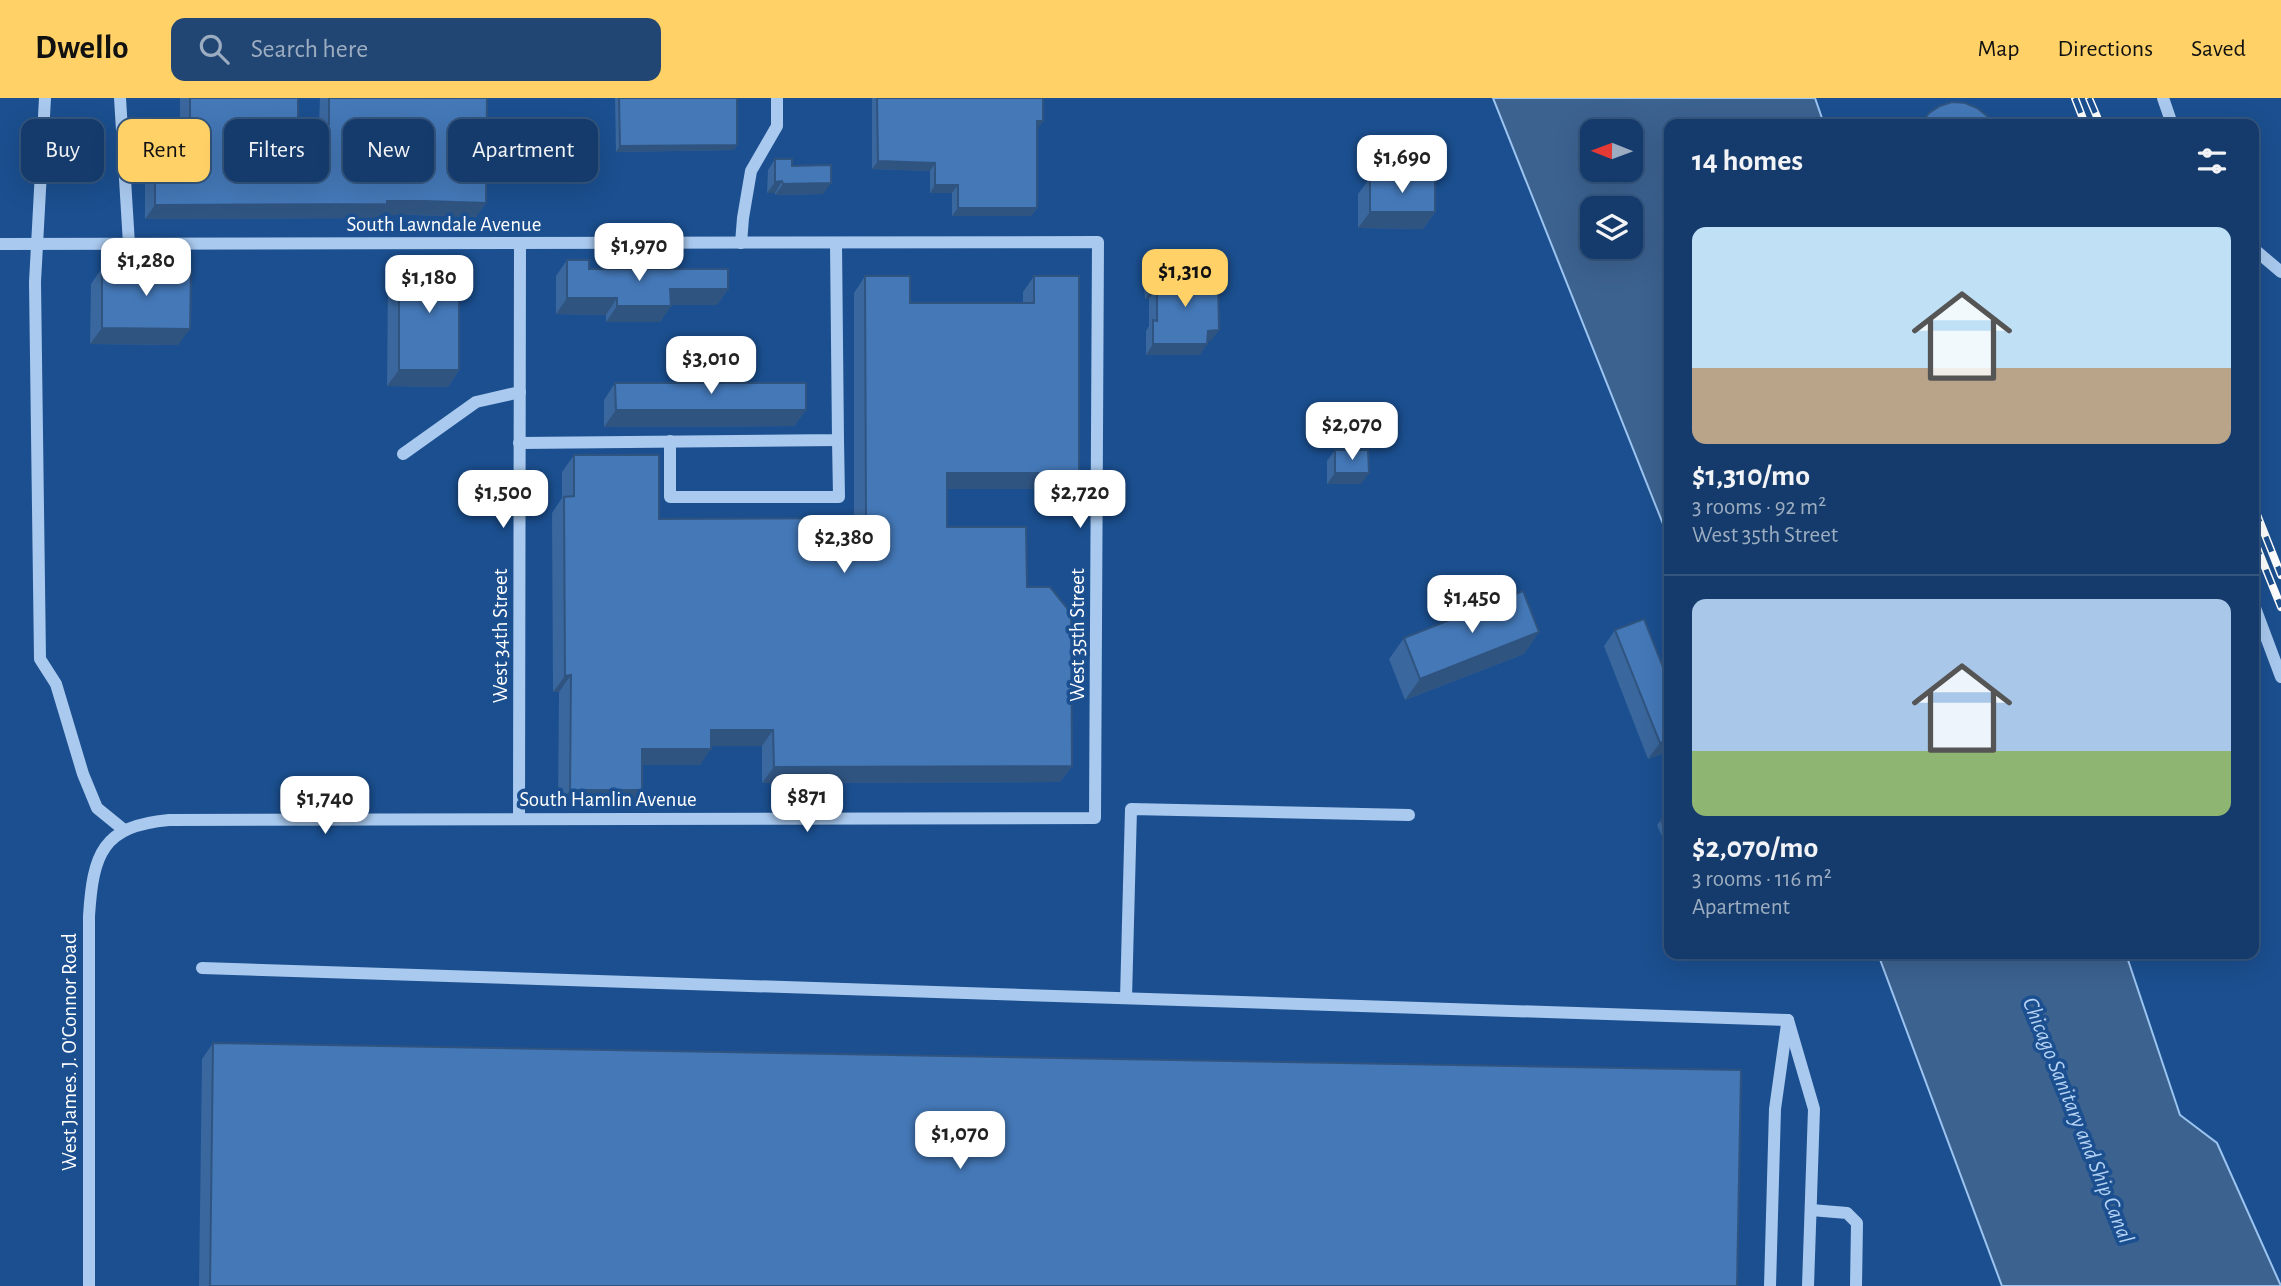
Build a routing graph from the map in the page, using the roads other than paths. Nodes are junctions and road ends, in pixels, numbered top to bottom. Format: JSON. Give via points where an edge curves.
{"nodes":[{"id":1,"x":45,"y":98,"type":"edge"},
{"id":2,"x":120,"y":98,"type":"edge"},
{"id":3,"x":777,"y":98,"type":"edge"},
{"id":4,"x":2163,"y":98,"type":"edge"},
{"id":5,"x":2170,"y":119,"type":"edge"},
{"id":6,"x":1098,"y":242,"type":"joint"},
{"id":7,"x":36,"y":243,"type":"junction"},
{"id":8,"x":520,"y":243,"type":"junction"},
{"id":9,"x":741,"y":243,"type":"junction"},
{"id":10,"x":836,"y":243,"type":"junction"},
{"id":11,"x":0,"y":244,"type":"edge"},
{"id":12,"x":129,"y":244,"type":"junction"},
{"id":13,"x":2259,"y":253,"type":"edge"},
{"id":14,"x":2281,"y":272,"type":"edge"},
{"id":15,"x":520,"y":392,"type":"junction"},
{"id":16,"x":838,"y":440,"type":"junction"},
{"id":17,"x":670,"y":441,"type":"junction"},
{"id":18,"x":519,"y":443,"type":"junction"},
{"id":19,"x":403,"y":454,"type":"dead end"},
{"id":20,"x":2259,"y":618,"type":"edge"},
{"id":21,"x":2281,"y":677,"type":"edge"},
{"id":22,"x":1409,"y":815,"type":"dead end"},
{"id":23,"x":519,"y":818,"type":"junction"},
{"id":24,"x":1095,"y":818,"type":"joint"},
{"id":25,"x":124,"y":830,"type":"junction"},
{"id":26,"x":202,"y":968,"type":"dead end"},
{"id":27,"x":1126,"y":998,"type":"junction"},
{"id":28,"x":1788,"y":1020,"type":"junction"},
{"id":29,"x":1811,"y":1210,"type":"junction"},
{"id":30,"x":89,"y":1286,"type":"edge"},
{"id":31,"x":1770,"y":1286,"type":"edge"},
{"id":32,"x":1808,"y":1286,"type":"edge"},
{"id":33,"x":1856,"y":1286,"type":"edge"}],
"edges":[{"from":1,"to":7,"type":"street"},
{"from":2,"to":12,"type":"street"},
{"from":3,"to":9,"type":"street","via":[[777,126],[751,171]]},
{"from":4,"to":5,"type":"street"},
{"from":6,"to":10,"type":"street","name":"South Lawndale Avenue"},
{"from":6,"to":24,"type":"street","name":"West 35th Street"},
{"from":7,"to":11,"type":"street","name":"South Lawndale Avenue"},
{"from":7,"to":12,"type":"street","name":"South Lawndale Avenue"},
{"from":7,"to":25,"type":"street","via":[[40,659],[56,684],[97,807]]},
{"from":8,"to":9,"type":"street","name":"South Lawndale Avenue"},
{"from":8,"to":12,"type":"street","name":"South Lawndale Avenue"},
{"from":8,"to":15,"type":"street","name":"West 34th Street"},
{"from":9,"to":10,"type":"street","name":"South Lawndale Avenue"},
{"from":10,"to":16,"type":"street"},
{"from":13,"to":14,"type":"street"},
{"from":15,"to":18,"type":"street","name":"West 34th Street"},
{"from":15,"to":19,"type":"street","via":[[476,402]]},
{"from":16,"to":17,"type":"street"},
{"from":16,"to":17,"type":"street","via":[[839,497],[670,497]]},
{"from":17,"to":18,"type":"street"},
{"from":18,"to":23,"type":"street","name":"West 34th Street"},
{"from":20,"to":21,"type":"street"},
{"from":22,"to":27,"type":"street","via":[[1131,809]]},
{"from":23,"to":24,"type":"street","name":"South Hamlin Avenue"},
{"from":23,"to":25,"type":"street","name":"South Hamlin Avenue","via":[[169,820]]},
{"from":25,"to":30,"type":"street","name":"West James. J. O'Connor Road","via":[[106,846],[91,887]]},
{"from":26,"to":27,"type":"street"},
{"from":27,"to":28,"type":"street"},
{"from":28,"to":29,"type":"street","via":[[1814,1109]]},
{"from":28,"to":31,"type":"street","via":[[1775,1109]]},
{"from":29,"to":32,"type":"street"},
{"from":29,"to":33,"type":"street","via":[[1847,1213],[1857,1223]]}]}
